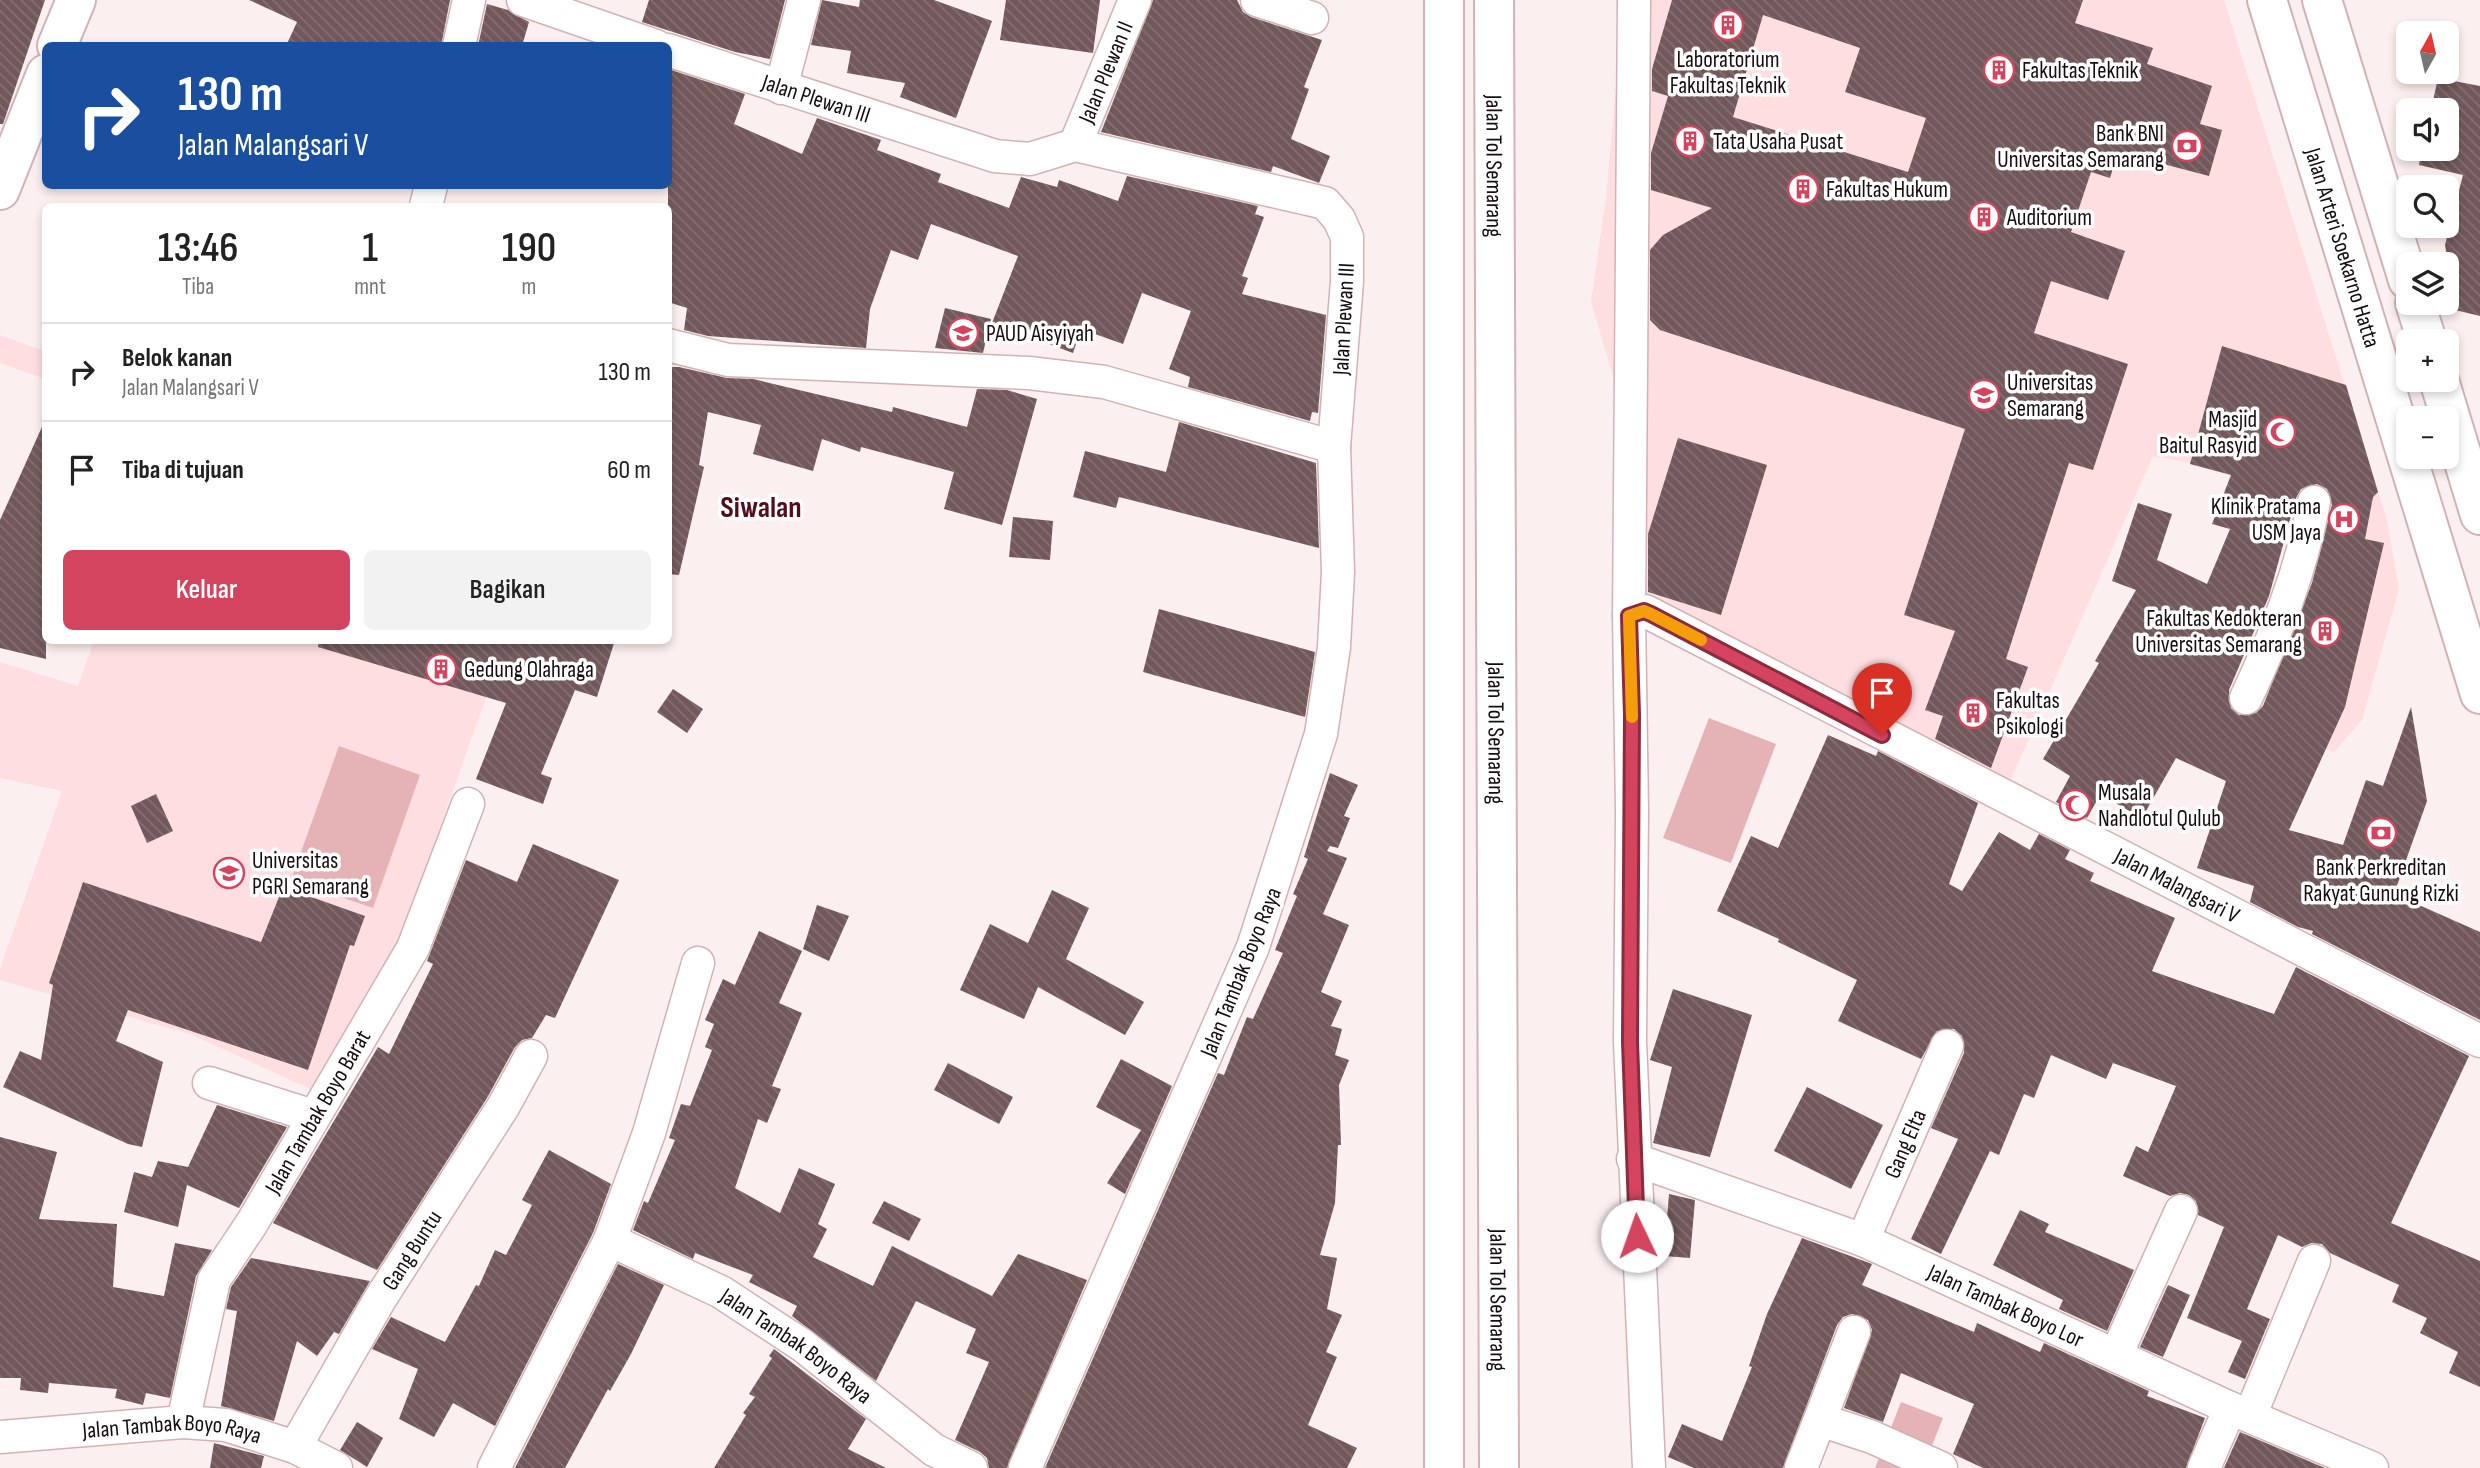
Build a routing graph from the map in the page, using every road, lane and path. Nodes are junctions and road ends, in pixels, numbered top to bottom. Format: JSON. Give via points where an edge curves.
{"nodes":[{"id":1,"x":76,"y":0,"type":"edge"},
{"id":2,"x":469,"y":0,"type":"edge"},
{"id":3,"x":523,"y":0,"type":"edge"},
{"id":4,"x":804,"y":0,"type":"edge"},
{"id":5,"x":1135,"y":0,"type":"edge"},
{"id":6,"x":1256,"y":0,"type":"edge"},
{"id":7,"x":1444,"y":0,"type":"edge"},
{"id":8,"x":1494,"y":0,"type":"edge"},
{"id":9,"x":1634,"y":0,"type":"edge"},
{"id":10,"x":2267,"y":0,"type":"edge"},
{"id":11,"x":2322,"y":0,"type":"edge"},
{"id":12,"x":1312,"y":18,"type":"dead end"},
{"id":13,"x":59,"y":42,"type":"edge"},
{"id":14,"x":460,"y":42,"type":"edge"},
{"id":15,"x":644,"y":42,"type":"edge"},
{"id":16,"x":672,"y":51,"type":"edge"},
{"id":17,"x":42,"y":84,"type":"edge"},
{"id":18,"x":781,"y":88,"type":"junction"},
{"id":19,"x":1075,"y":145,"type":"junction"},
{"id":20,"x":0,"y":190,"type":"edge"},
{"id":21,"x":2399,"y":252,"type":"edge"},
{"id":22,"x":672,"y":346,"type":"edge"},
{"id":23,"x":2443,"y":392,"type":"edge"},
{"id":24,"x":1334,"y":447,"type":"junction"},
{"id":25,"x":2314,"y":502,"type":"dead end"},
{"id":26,"x":2480,"y":515,"type":"edge"},
{"id":27,"x":1640,"y":615,"type":"junction"},
{"id":28,"x":2480,"y":694,"type":"edge"},
{"id":29,"x":2246,"y":698,"type":"dead end"},
{"id":30,"x":468,"y":804,"type":"dead end"},
{"id":31,"x":698,"y":963,"type":"dead end"},
{"id":32,"x":2480,"y":1041,"type":"edge"},
{"id":33,"x":1947,"y":1046,"type":"dead end"},
{"id":34,"x":531,"y":1056,"type":"dead end"},
{"id":35,"x":209,"y":1083,"type":"dead end"},
{"id":36,"x":313,"y":1116,"type":"junction"},
{"id":37,"x":1633,"y":1159,"type":"junction"},
{"id":38,"x":2181,"y":1211,"type":"dead end"},
{"id":39,"x":610,"y":1240,"type":"junction"},
{"id":40,"x":1863,"y":1240,"type":"junction"},
{"id":41,"x":2314,"y":1261,"type":"dead end"},
{"id":42,"x":1854,"y":1332,"type":"dead end"},
{"id":43,"x":2116,"y":1355,"type":"junction"},
{"id":44,"x":2240,"y":1412,"type":"junction"},
{"id":45,"x":1820,"y":1420,"type":"junction"},
{"id":46,"x":183,"y":1422,"type":"junction"},
{"id":47,"x":0,"y":1437,"type":"edge"},
{"id":48,"x":295,"y":1447,"type":"junction"},
{"id":49,"x":2313,"y":1456,"type":"edge"},
{"id":50,"x":1805,"y":1467,"type":"edge"},
{"id":51,"x":336,"y":1468,"type":"edge"},
{"id":52,"x":494,"y":1468,"type":"edge"},
{"id":53,"x":971,"y":1468,"type":"edge"},
{"id":54,"x":1025,"y":1468,"type":"edge"},
{"id":55,"x":1444,"y":1468,"type":"edge"},
{"id":56,"x":1499,"y":1468,"type":"edge"},
{"id":57,"x":1648,"y":1468,"type":"edge"},
{"id":58,"x":1941,"y":1468,"type":"edge"},
{"id":59,"x":2204,"y":1468,"type":"edge"},
{"id":60,"x":2372,"y":1468,"type":"edge"}],
"edges":[{"from":1,"to":13,"type":"main road"},
{"from":2,"to":14,"type":"street"},
{"from":3,"to":15,"type":"street"},
{"from":4,"to":18,"type":"street"},
{"from":5,"to":19,"type":"street","name":"Jalan Plewan II"},
{"from":6,"to":12,"type":"street"},
{"from":7,"to":55,"type":"main road"},
{"from":8,"to":56,"type":"main road","name":"Jalan Tol Semarang"},
{"from":9,"to":27,"type":"street"},
{"from":10,"to":28,"type":"main road","name":"Jalan Arteri Soekarno Hatta"},
{"from":11,"to":21,"type":"main road"},
{"from":16,"to":18,"type":"street","name":"Jalan Plewan III"},
{"from":17,"to":20,"type":"main road"},
{"from":18,"to":19,"type":"street","name":"Jalan Plewan III","via":[[995,156],[1030,159]]},
{"from":19,"to":24,"type":"street","name":"Jalan Plewan III","via":[[1325,203],[1339,219],[1347,237],[1347,281]]},
{"from":22,"to":24,"type":"street","via":[[728,360],[1029,373],[1104,382]]},
{"from":23,"to":26,"type":"main road"},
{"from":24,"to":54,"type":"street","name":"Jalan Tambak Boyo Raya","via":[[1338,572],[1334,647],[1321,734],[1253,947]]},
{"from":25,"to":29,"type":"street","via":[[2294,583]]},
{"from":27,"to":32,"type":"street","name":"Jalan Malangsari V"},
{"from":27,"to":37,"type":"street","via":[[1632,642]]},
{"from":30,"to":36,"type":"street","name":"Jalan Tambak Boyo Barat","via":[[413,948]]},
{"from":31,"to":39,"type":"street","via":[[649,1133]]},
{"from":33,"to":40,"type":"street","name":"Gang Elta"},
{"from":34,"to":48,"type":"street","name":"Gang Buntu","via":[[380,1299]]},
{"from":35,"to":36,"type":"street"},
{"from":36,"to":46,"type":"street","name":"Jalan Tambak Boyo Barat","via":[[214,1280]]},
{"from":37,"to":40,"type":"street","name":"Jalan Tambak Boyo Lor"},
{"from":37,"to":57,"type":"street"},
{"from":38,"to":43,"type":"street"},
{"from":39,"to":52,"type":"street"},
{"from":39,"to":53,"type":"street","name":"Jalan Tambak Boyo Raya","via":[[721,1292],[827,1364],[934,1450]]},
{"from":40,"to":43,"type":"street","name":"Jalan Tambak Boyo Lor"},
{"from":41,"to":44,"type":"street"},
{"from":42,"to":45,"type":"street"},
{"from":43,"to":44,"type":"street","name":"Jalan Tambak Boyo Lor"},
{"from":44,"to":49,"type":"street","name":"Jalan Tambak Boyo Lor"},
{"from":44,"to":59,"type":"street"},
{"from":45,"to":50,"type":"street"},
{"from":45,"to":58,"type":"street"},
{"from":46,"to":47,"type":"street","name":"Jalan Tambak Boyo Raya"},
{"from":46,"to":48,"type":"street","name":"Jalan Tambak Boyo Raya","via":[[226,1425]]},
{"from":48,"to":51,"type":"street","name":"Jalan Tambak Boyo Raya"},
{"from":49,"to":60,"type":"street","name":"Jalan Tambak Boyo Lor"}]}
